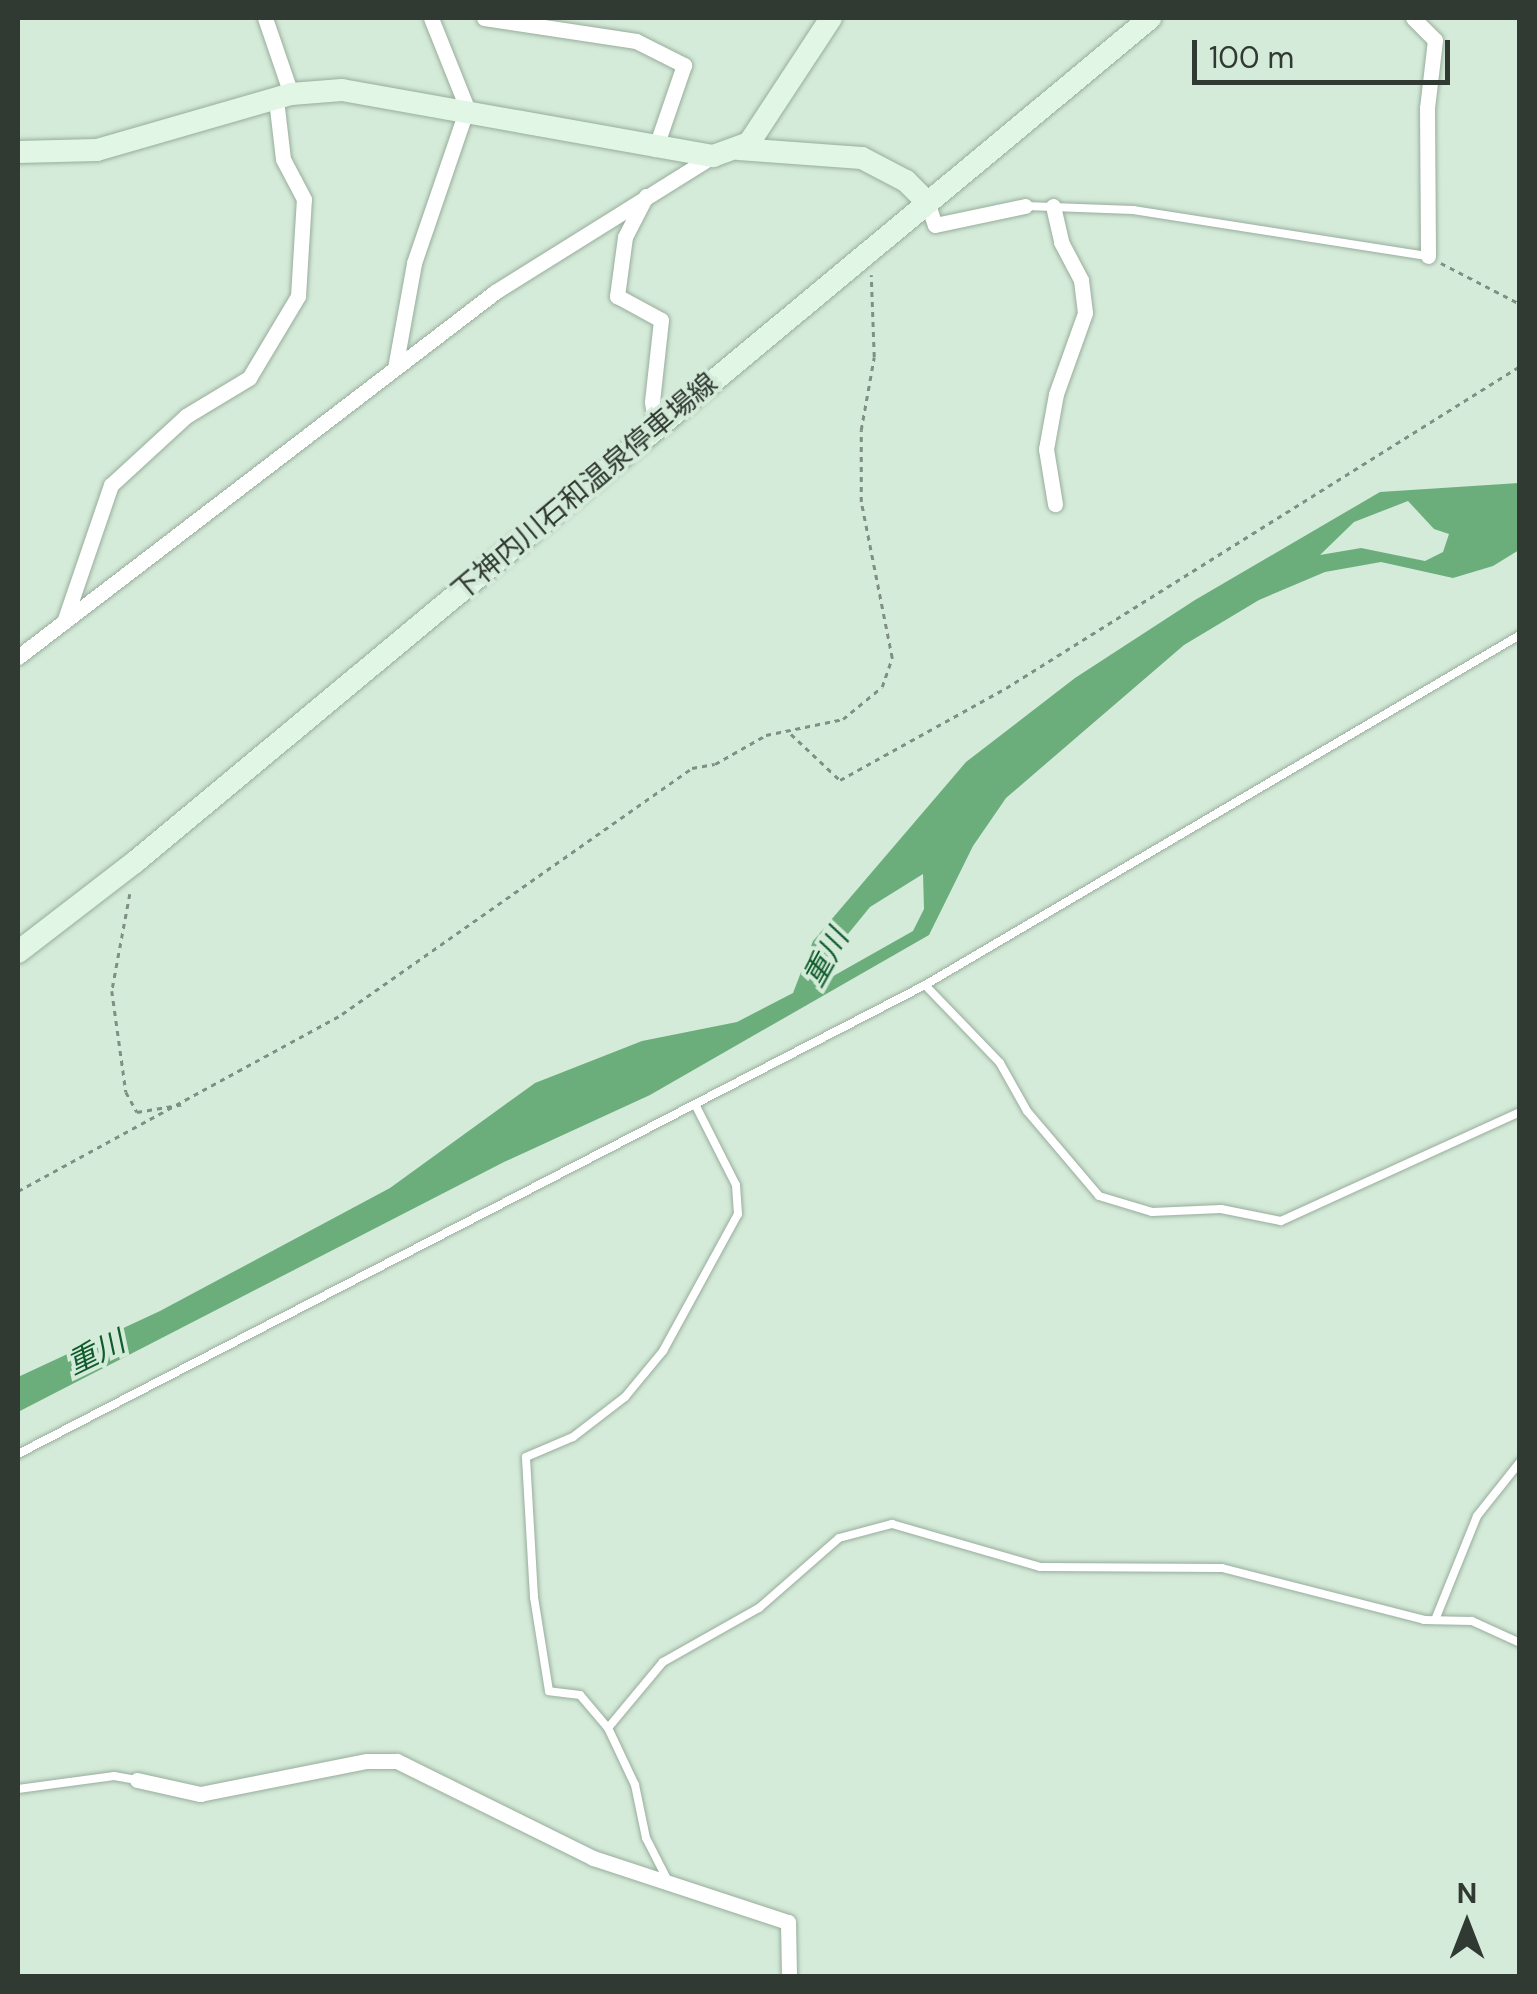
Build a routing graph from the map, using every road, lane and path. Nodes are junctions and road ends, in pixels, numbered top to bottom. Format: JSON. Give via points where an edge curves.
{"nodes":[{"id":1,"x":265,"y":18,"type":"edge"},
{"id":2,"x":431,"y":18,"type":"edge"},
{"id":3,"x":484,"y":18,"type":"edge"},
{"id":4,"x":831,"y":18,"type":"edge"},
{"id":5,"x":1150,"y":18,"type":"edge"},
{"id":6,"x":1414,"y":18,"type":"edge"},
{"id":7,"x":283,"y":96,"type":"junction"},
{"id":8,"x":468,"y":108,"type":"junction"},
{"id":9,"x":740,"y":148,"type":"junction"},
{"id":10,"x":656,"y":149,"type":"junction"},
{"id":11,"x":18,"y":152,"type":"edge"},
{"id":12,"x":713,"y":156,"type":"junction"},
{"id":13,"x":646,"y":196,"type":"junction"},
{"id":14,"x":927,"y":202,"type":"junction"},
{"id":15,"x":1024,"y":206,"type":"joint"},
{"id":16,"x":1053,"y":206,"type":"junction"},
{"id":17,"x":1428,"y":256,"type":"junction"},
{"id":18,"x":860,"y":258,"type":"junction"},
{"id":19,"x":1520,"y":304,"type":"edge"},
{"id":20,"x":1520,"y":366,"type":"edge"},
{"id":21,"x":395,"y":368,"type":"junction"},
{"id":22,"x":656,"y":426,"type":"junction"},
{"id":23,"x":1054,"y":504,"type":"dead end"},
{"id":24,"x":64,"y":622,"type":"junction"},
{"id":25,"x":1520,"y":635,"type":"edge"},
{"id":26,"x":18,"y":657,"type":"edge"},
{"id":27,"x":790,"y":733,"type":"junction"},
{"id":28,"x":135,"y":862,"type":"junction"},
{"id":29,"x":18,"y":952,"type":"edge"},
{"id":30,"x":926,"y":984,"type":"junction"},
{"id":31,"x":186,"y":1104,"type":"junction"},
{"id":32,"x":696,"y":1106,"type":"junction"},
{"id":33,"x":1520,"y":1112,"type":"edge"},
{"id":34,"x":18,"y":1191,"type":"edge"},
{"id":35,"x":18,"y":1454,"type":"edge"},
{"id":36,"x":1520,"y":1462,"type":"edge"},
{"id":37,"x":1435,"y":1620,"type":"junction"},
{"id":38,"x":1520,"y":1644,"type":"edge"},
{"id":39,"x":608,"y":1728,"type":"junction"},
{"id":40,"x":137,"y":1780,"type":"joint"},
{"id":41,"x":18,"y":1789,"type":"edge"},
{"id":42,"x":671,"y":1884,"type":"junction"},
{"id":43,"x":789,"y":1976,"type":"edge"}],
"edges":[{"from":1,"to":7,"type":"street"},
{"from":2,"to":8,"type":"street"},
{"from":3,"to":10,"type":"street","via":[[636,41],[684,65]]},
{"from":4,"to":9,"type":"main road"},
{"from":5,"to":14,"type":"main road","name":"下神内川石和温泉停車場線"},
{"from":6,"to":17,"type":"street","via":[[1435,40]]},
{"from":7,"to":8,"type":"main road","via":[[342,90]]},
{"from":7,"to":11,"type":"main road","via":[[97,150]]},
{"from":7,"to":24,"type":"street","via":[[280,148],[304,199],[298,296],[249,378],[186,416],[111,486]]},
{"from":8,"to":10,"type":"main road"},
{"from":8,"to":21,"type":"street","via":[[414,263]]},
{"from":9,"to":12,"type":"main road"},
{"from":9,"to":14,"type":"main road","via":[[862,158],[906,181]]},
{"from":10,"to":12,"type":"main road"},
{"from":12,"to":13,"type":"street"},
{"from":13,"to":21,"type":"street","via":[[495,292]]},
{"from":13,"to":22,"type":"street","via":[[626,236],[617,296],[661,320],[652,402]]},
{"from":14,"to":15,"type":"street","via":[[935,225]]},
{"from":14,"to":18,"type":"main road","name":"下神内川石和温泉停車場線"},
{"from":15,"to":16,"type":"lane"},
{"from":16,"to":17,"type":"lane","via":[[1134,210]]},
{"from":16,"to":23,"type":"street","via":[[1061,242],[1081,280],[1085,313],[1056,394],[1046,449]]},
{"from":17,"to":19,"type":"path"},
{"from":18,"to":22,"type":"main road","name":"下神内川石和温泉停車場線"},
{"from":18,"to":27,"type":"path","via":[[871,273],[874,301],[861,502],[892,658],[890,677],[843,719]]},
{"from":20,"to":27,"type":"path","via":[[1006,688],[840,780]]},
{"from":21,"to":24,"type":"street"},
{"from":22,"to":28,"type":"main road","name":"下神内川石和温泉停車場線"},
{"from":24,"to":26,"type":"street"},
{"from":25,"to":30,"type":"lane"},
{"from":27,"to":31,"type":"path","via":[[766,735],[692,768],[342,1014]]},
{"from":28,"to":29,"type":"main road","name":"下神内川石和温泉停車場線"},
{"from":28,"to":31,"type":"path","via":[[112,990],[126,1092],[137,1112]]},
{"from":30,"to":32,"type":"lane"},
{"from":30,"to":33,"type":"lane","via":[[1000,1064],[1027,1110],[1098,1196],[1152,1212],[1221,1209],[1281,1222]]},
{"from":31,"to":34,"type":"path"},
{"from":32,"to":35,"type":"lane"},
{"from":32,"to":39,"type":"lane","via":[[736,1186],[738,1214],[663,1351],[626,1397],[573,1437],[526,1457],[534,1597],[549,1691],[580,1694]]},
{"from":36,"to":37,"type":"lane","via":[[1477,1516]]},
{"from":37,"to":38,"type":"lane","via":[[1472,1621]]},
{"from":37,"to":39,"type":"lane","via":[[1222,1568],[1040,1567],[892,1524],[839,1538],[759,1608],[663,1662]]},
{"from":39,"to":42,"type":"lane","via":[[635,1785],[646,1838]]},
{"from":40,"to":41,"type":"lane","via":[[114,1776]]},
{"from":40,"to":42,"type":"street","via":[[200,1794],[397,1761],[593,1858]]},
{"from":42,"to":43,"type":"street","via":[[788,1922]]}]}
